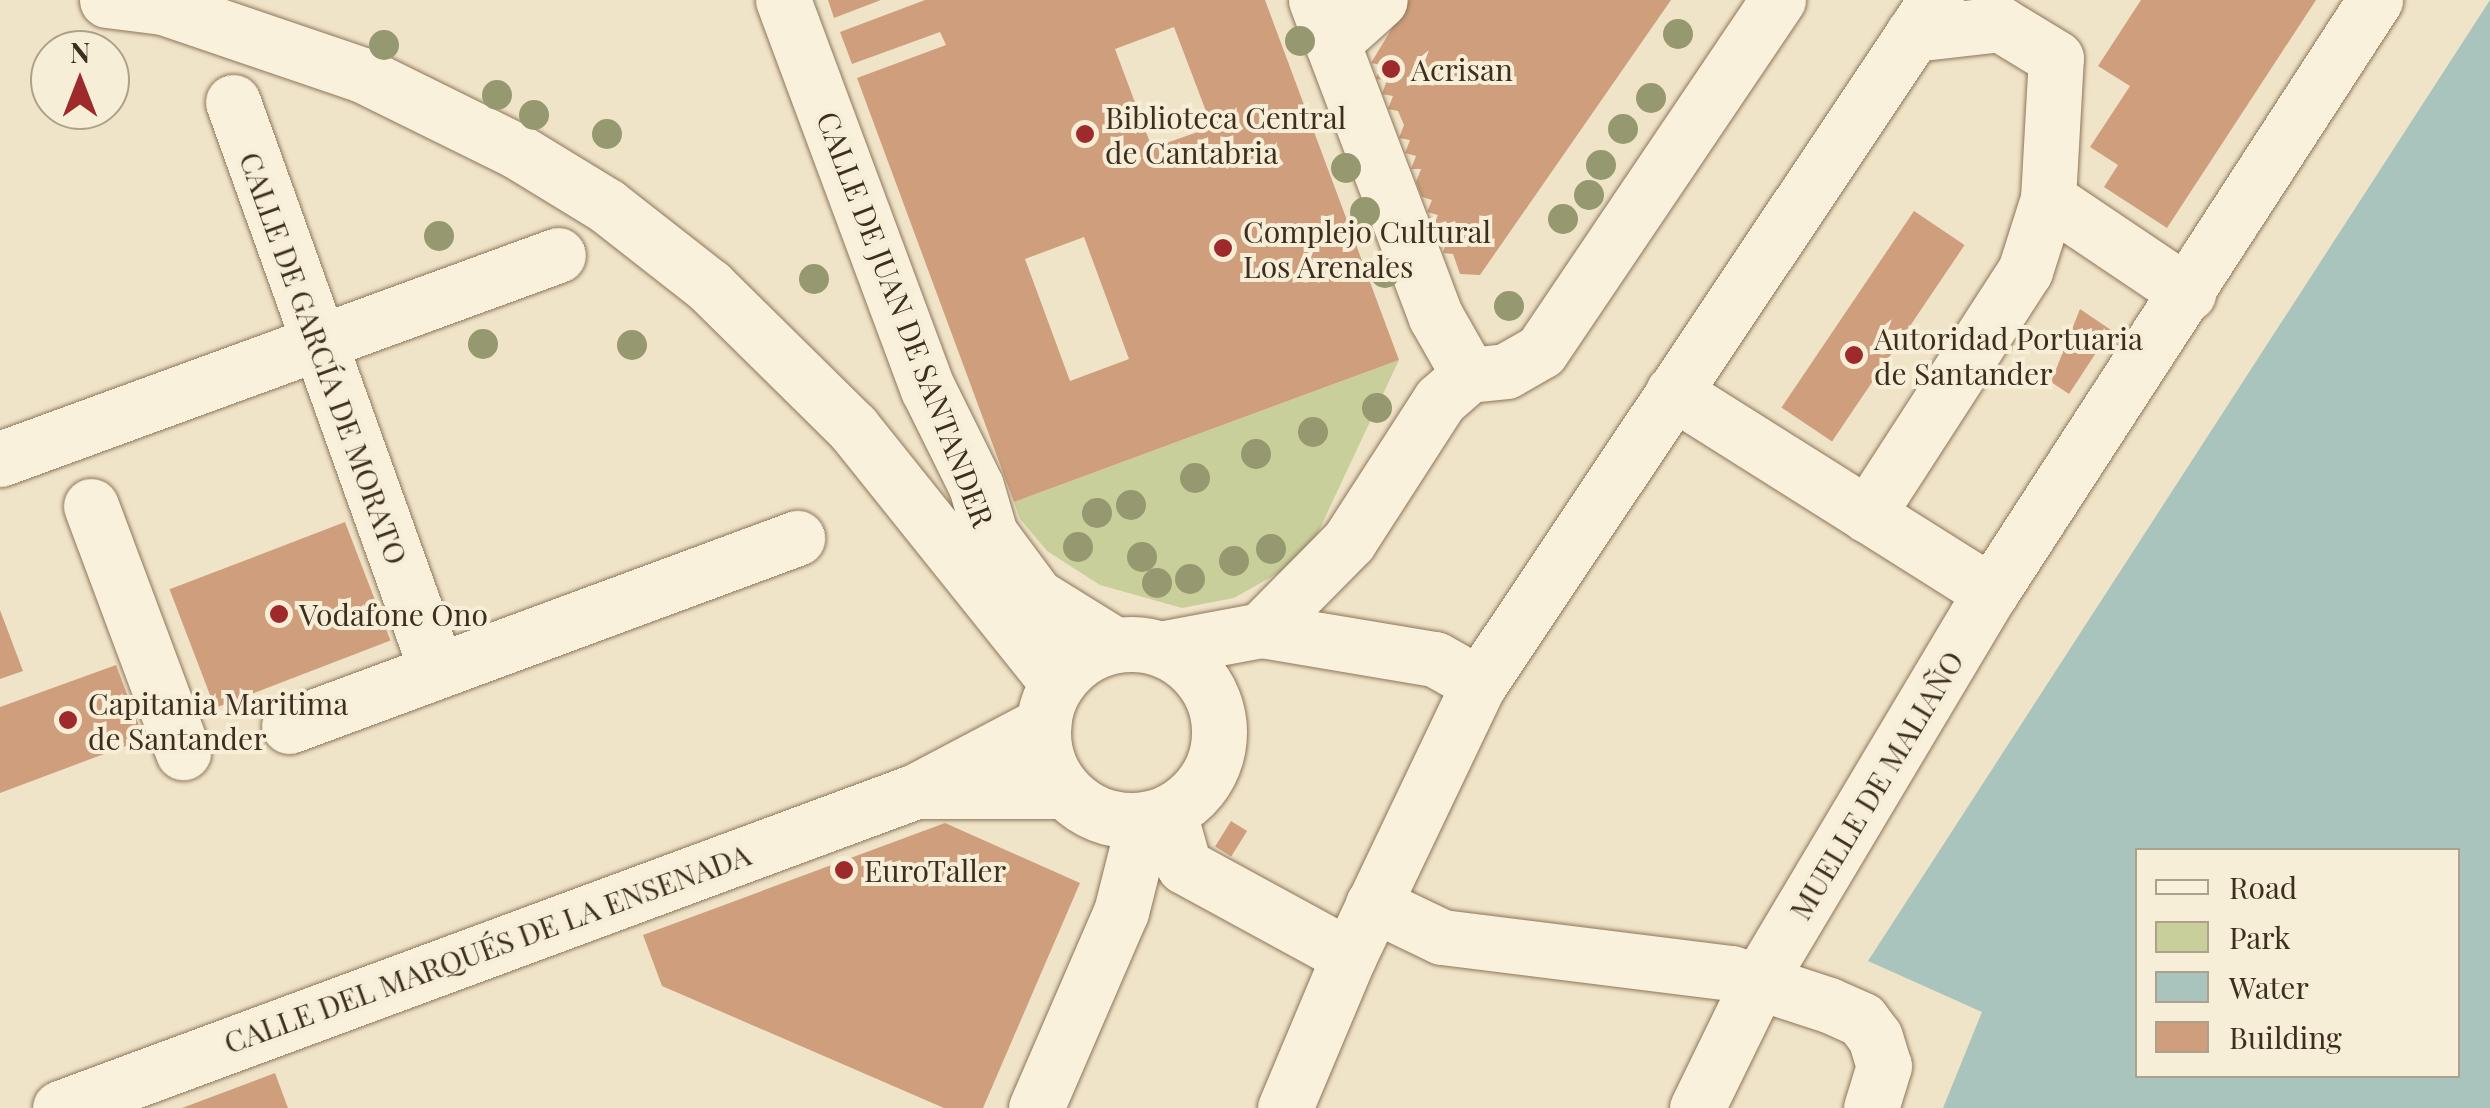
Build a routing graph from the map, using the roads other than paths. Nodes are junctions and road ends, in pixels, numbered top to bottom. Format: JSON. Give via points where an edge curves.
{"nodes":[{"id":1,"x":107,"y":0,"type":"edge"},
{"id":2,"x":783,"y":0,"type":"edge"},
{"id":3,"x":1380,"y":0,"type":"edge"},
{"id":4,"x":1778,"y":0,"type":"edge"},
{"id":5,"x":2375,"y":0,"type":"edge"},
{"id":6,"x":164,"y":4,"type":"edge"},
{"id":7,"x":2007,"y":12,"type":"edge"},
{"id":8,"x":1924,"y":17,"type":"edge"},
{"id":9,"x":1324,"y":22,"type":"edge"},
{"id":10,"x":233,"y":102,"type":"dead end"},
{"id":11,"x":2048,"y":199,"type":"junction"},
{"id":12,"x":558,"y":255,"type":"dead end"},
{"id":13,"x":2188,"y":293,"type":"junction"},
{"id":14,"x":314,"y":342,"type":"junction"},
{"id":15,"x":1469,"y":375,"type":"junction"},
{"id":16,"x":1673,"y":392,"type":"junction"},
{"id":17,"x":0,"y":459,"type":"edge"},
{"id":18,"x":92,"y":506,"type":"dead end"},
{"id":19,"x":1867,"y":515,"type":"junction"},
{"id":20,"x":797,"y":538,"type":"dead end"},
{"id":21,"x":1991,"y":592,"type":"junction"},
{"id":22,"x":1261,"y":630,"type":"junction"},
{"id":23,"x":1140,"y":646,"type":"junction"},
{"id":24,"x":437,"y":670,"type":"junction"},
{"id":25,"x":1478,"y":684,"type":"junction"},
{"id":26,"x":1050,"y":703,"type":"junction"},
{"id":27,"x":289,"y":726,"type":"dead end"},
{"id":28,"x":183,"y":752,"type":"dead end"},
{"id":29,"x":916,"y":791,"type":"junction"},
{"id":30,"x":1064,"y":791,"type":"junction"},
{"id":31,"x":1156,"y":817,"type":"junction"},
{"id":32,"x":1372,"y":904,"type":"junction"},
{"id":33,"x":1349,"y":956,"type":"junction"},
{"id":34,"x":1760,"y":978,"type":"junction"},
{"id":35,"x":60,"y":1108,"type":"edge"},
{"id":36,"x":1036,"y":1108,"type":"edge"},
{"id":37,"x":1286,"y":1108,"type":"edge"},
{"id":38,"x":1697,"y":1108,"type":"edge"},
{"id":39,"x":1871,"y":1108,"type":"edge"}],
"edges":[{"from":1,"to":6,"type":"street"},
{"from":2,"to":23,"type":"street","name":"CALLE DE JUAN DE SANTANDER","via":[[990,534],[1036,596]]},
{"from":3,"to":9,"type":"street"},
{"from":4,"to":15,"type":"street","via":[[1541,351],[1506,371]]},
{"from":5,"to":13,"type":"street","name":"MUELLE DE MALIAÑO"},
{"from":6,"to":26,"type":"street","via":[[363,76],[517,151],[607,206],[709,286],[853,428]]},
{"from":7,"to":8,"type":"street"},
{"from":7,"to":11,"type":"street","via":[[2056,58]]},
{"from":8,"to":16,"type":"street"},
{"from":9,"to":15,"type":"street","via":[[1436,316]]},
{"from":10,"to":14,"type":"street","name":"CALLE DE GARCÍA DE MORATO"},
{"from":11,"to":13,"type":"street"},
{"from":11,"to":19,"type":"street","via":[[2025,271]]},
{"from":12,"to":14,"type":"street"},
{"from":13,"to":21,"type":"street","name":"MUELLE DE MALIAÑO"},
{"from":14,"to":17,"type":"street"},
{"from":14,"to":24,"type":"street","name":"CALLE DE GARCÍA DE MORATO"},
{"from":15,"to":22,"type":"street","via":[[1440,400],[1330,565]]},
{"from":16,"to":19,"type":"street"},
{"from":16,"to":25,"type":"street"},
{"from":18,"to":28,"type":"street"},
{"from":19,"to":21,"type":"street"},
{"from":20,"to":24,"type":"street"},
{"from":21,"to":34,"type":"street","name":"MUELLE DE MALIAÑO"},
{"from":22,"to":23,"type":"street"},
{"from":22,"to":25,"type":"street","via":[[1434,660]]},
{"from":23,"to":26,"type":"street","via":[[1093,652]]},
{"from":23,"to":31,"type":"street","via":[[1192,667],[1219,717],[1210,774]]},
{"from":24,"to":27,"type":"street"},
{"from":25,"to":32,"type":"street"},
{"from":26,"to":29,"type":"street","name":"CALLE DEL MARQUÉS DE LA ENSENADA"},
{"from":26,"to":30,"type":"street","via":[[1051,770]]},
{"from":29,"to":30,"type":"street","name":"CALLE DEL MARQUÉS DE LA ENSENADA"},
{"from":29,"to":35,"type":"street","name":"CALLE DEL MARQUÉS DE LA ENSENADA"},
{"from":30,"to":31,"type":"street","via":[[1106,817]]},
{"from":31,"to":33,"type":"street","via":[[1184,866]]},
{"from":31,"to":36,"type":"street"},
{"from":32,"to":33,"type":"street"},
{"from":32,"to":34,"type":"street","via":[[1442,936]]},
{"from":33,"to":37,"type":"street"},
{"from":34,"to":38,"type":"street","name":"MUELLE DE MALIAÑO"},
{"from":34,"to":39,"type":"street","via":[[1862,1020],[1884,1066]]}]}
